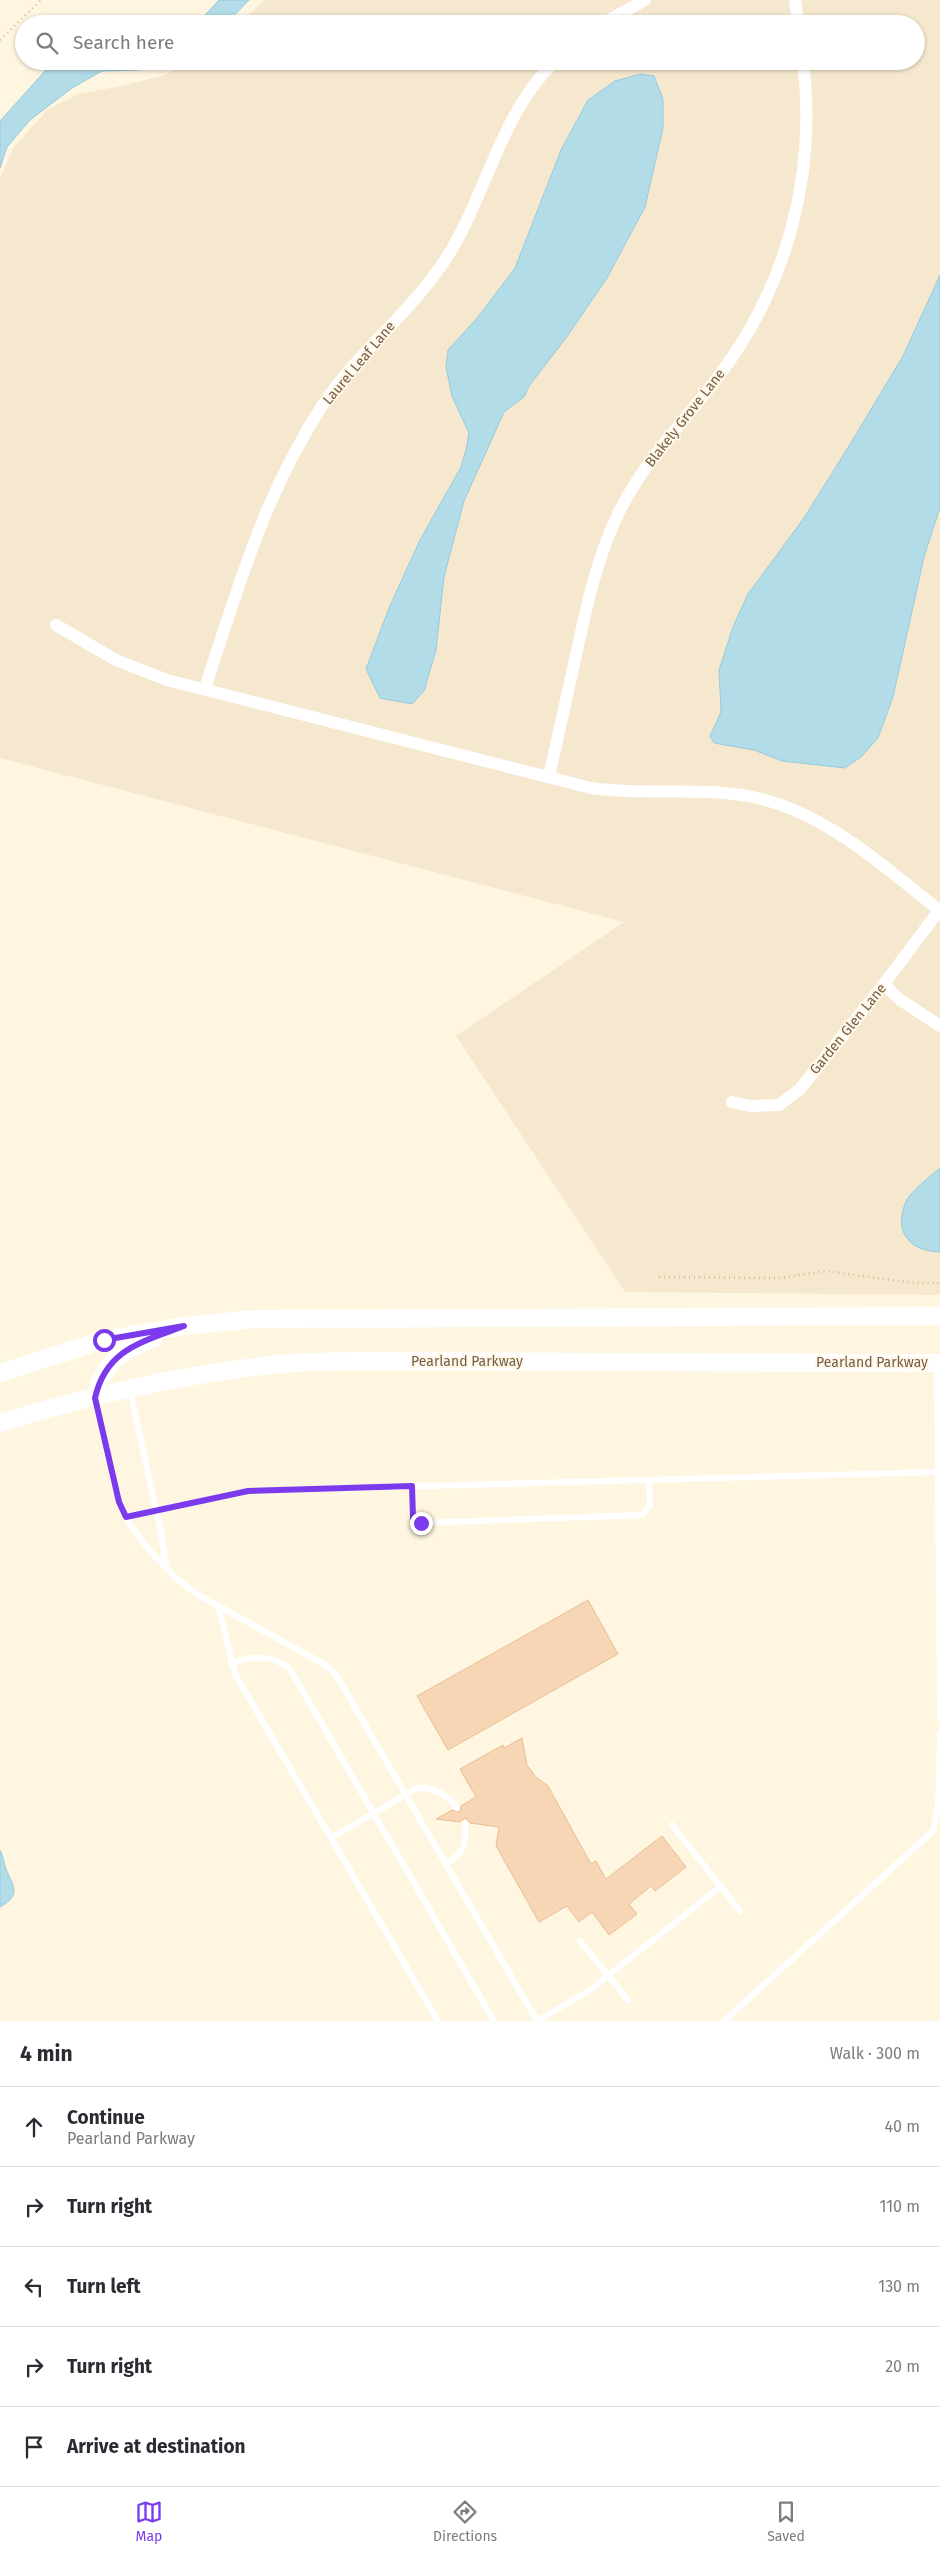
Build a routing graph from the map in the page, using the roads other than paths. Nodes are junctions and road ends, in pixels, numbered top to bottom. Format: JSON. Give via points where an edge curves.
{"nodes":[{"id":1,"x":645,"y":0,"type":"edge"},
{"id":2,"x":795,"y":0,"type":"edge"},
{"id":3,"x":618,"y":15,"type":"edge"},
{"id":4,"x":797,"y":15,"type":"edge"},
{"id":5,"x":548,"y":70,"type":"edge"},
{"id":6,"x":805,"y":70,"type":"edge"},
{"id":7,"x":56,"y":625,"type":"dead end"},
{"id":8,"x":205,"y":688,"type":"junction"},
{"id":9,"x":549,"y":776,"type":"junction"},
{"id":10,"x":940,"y":909,"type":"edge"},
{"id":11,"x":884,"y":984,"type":"junction"},
{"id":12,"x":940,"y":1026,"type":"edge"},
{"id":13,"x":732,"y":1102,"type":"dead end"},
{"id":14,"x":940,"y":1316,"type":"edge"},
{"id":15,"x":184,"y":1326,"type":"junction"},
{"id":16,"x":939,"y":1363,"type":"edge"},
{"id":17,"x":0,"y":1373,"type":"edge"},
{"id":18,"x":130,"y":1389,"type":"junction"},
{"id":19,"x":95,"y":1398,"type":"junction"},
{"id":20,"x":0,"y":1423,"type":"edge"},
{"id":21,"x":938,"y":1472,"type":"junction"},
{"id":22,"x":649,"y":1480,"type":"junction"},
{"id":23,"x":412,"y":1486,"type":"junction"},
{"id":24,"x":156,"y":1512,"type":"junction"},
{"id":25,"x":126,"y":1517,"type":"junction"},
{"id":26,"x":166,"y":1568,"type":"junction"},
{"id":27,"x":218,"y":1605,"type":"junction"},
{"id":28,"x":231,"y":1663,"type":"junction"},
{"id":29,"x":940,"y":1719,"type":"edge"},
{"id":30,"x":940,"y":1733,"type":"edge"},
{"id":31,"x":405,"y":1794,"type":"junction"},
{"id":32,"x":458,"y":1808,"type":"dead end"},
{"id":33,"x":373,"y":1813,"type":"junction"},
{"id":34,"x":465,"y":1823,"type":"dead end"},
{"id":35,"x":672,"y":1825,"type":"dead end"},
{"id":36,"x":330,"y":1838,"type":"junction"},
{"id":37,"x":446,"y":1864,"type":"junction"},
{"id":38,"x":720,"y":1886,"type":"junction"},
{"id":39,"x":740,"y":1910,"type":"dead end"},
{"id":40,"x":580,"y":1941,"type":"dead end"},
{"id":41,"x":608,"y":1976,"type":"junction"},
{"id":42,"x":628,"y":2000,"type":"dead end"},
{"id":43,"x":438,"y":2021,"type":"edge"},
{"id":44,"x":494,"y":2021,"type":"edge"},
{"id":45,"x":537,"y":2021,"type":"edge"},
{"id":46,"x":724,"y":2021,"type":"edge"}],
"edges":[{"from":1,"to":3,"type":"street"},
{"from":2,"to":4,"type":"street"},
{"from":5,"to":8,"type":"street","name":"Laurel Leaf Lane","via":[[514,118],[451,250],[416,296],[343,378],[322,406],[285,469],[248,556]]},
{"from":6,"to":9,"type":"street","name":"Blakely Grove Lane","via":[[806,148],[797,213],[788,242],[766,301],[750,331],[645,468],[606,541],[592,584]]},
{"from":7,"to":8,"type":"street","via":[[96,650],[138,670]]},
{"from":8,"to":9,"type":"street"},
{"from":9,"to":10,"type":"street","via":[[619,792],[716,792],[754,797],[784,807],[837,832]]},
{"from":10,"to":11,"type":"street","name":"Garden Glen Lane"},
{"from":11,"to":12,"type":"street","via":[[899,999]]},
{"from":11,"to":13,"type":"street","name":"Garden Glen Lane","via":[[791,1097],[779,1105],[765,1107]]},
{"from":14,"to":15,"type":"main road","via":[[255,1319]]},
{"from":15,"to":17,"type":"main road","via":[[104,1340]]},
{"from":15,"to":19,"type":"main road","via":[[141,1343],[112,1360],[98,1381]]},
{"from":16,"to":18,"type":"main road","name":"Pearland Parkway","via":[[351,1361],[272,1365]]},
{"from":16,"to":21,"type":"lane"},
{"from":18,"to":19,"type":"main road","name":"Pearland Parkway"},
{"from":18,"to":24,"type":"lane"},
{"from":19,"to":20,"type":"main road","name":"Pearland Parkway"},
{"from":19,"to":25,"type":"lane","via":[[119,1502]]},
{"from":21,"to":22,"type":"lane"},
{"from":21,"to":29,"type":"lane"},
{"from":22,"to":23,"type":"lane"},
{"from":22,"to":23,"type":"lane","via":[[650,1505],[642,1515],[421,1523],[413,1518]]},
{"from":23,"to":24,"type":"lane","via":[[248,1491]]},
{"from":24,"to":25,"type":"lane"},
{"from":24,"to":26,"type":"lane"},
{"from":25,"to":26,"type":"lane"},
{"from":26,"to":27,"type":"lane","via":[[178,1580]]},
{"from":27,"to":28,"type":"lane"},
{"from":27,"to":31,"type":"lane","via":[[335,1673]]},
{"from":28,"to":33,"type":"lane","via":[[266,1657],[290,1669]]},
{"from":28,"to":36,"type":"lane"},
{"from":30,"to":46,"type":"lane","via":[[938,1808],[933,1831]]},
{"from":31,"to":32,"type":"lane","via":[[428,1787],[442,1793]]},
{"from":31,"to":33,"type":"lane"},
{"from":31,"to":37,"type":"lane"},
{"from":33,"to":36,"type":"lane"},
{"from":33,"to":44,"type":"lane"},
{"from":34,"to":37,"type":"lane","via":[[465,1847],[460,1855]]},
{"from":35,"to":38,"type":"lane"},
{"from":36,"to":43,"type":"lane"},
{"from":37,"to":45,"type":"lane"},
{"from":38,"to":39,"type":"lane"},
{"from":38,"to":41,"type":"lane"},
{"from":40,"to":41,"type":"lane"},
{"from":41,"to":42,"type":"lane"},
{"from":41,"to":45,"type":"lane"}]}
